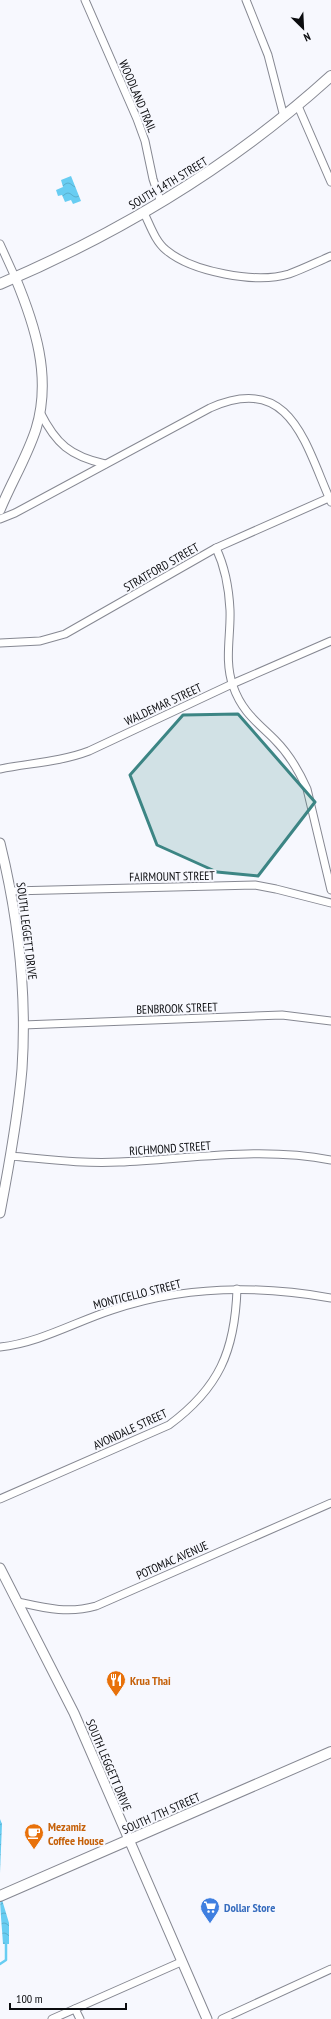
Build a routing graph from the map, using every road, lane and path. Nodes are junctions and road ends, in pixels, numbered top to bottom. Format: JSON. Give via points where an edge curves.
{"nodes":[{"id":1,"x":85,"y":0,"type":"edge"},
{"id":2,"x":246,"y":0,"type":"edge"},
{"id":3,"x":331,"y":76,"type":"edge"},
{"id":4,"x":298,"y":106,"type":"junction"},
{"id":5,"x":284,"y":118,"type":"junction"},
{"id":6,"x":331,"y":182,"type":"edge"},
{"id":7,"x":161,"y":203,"type":"junction"},
{"id":8,"x":144,"y":213,"type":"junction"},
{"id":9,"x":0,"y":244,"type":"edge"},
{"id":10,"x":331,"y":256,"type":"edge"},
{"id":11,"x":15,"y":277,"type":"junction"},
{"id":12,"x":0,"y":284,"type":"edge"},
{"id":13,"x":40,"y":412,"type":"junction"},
{"id":14,"x":106,"y":464,"type":"junction"},
{"id":15,"x":330,"y":499,"type":"edge"},
{"id":16,"x":0,"y":510,"type":"edge"},
{"id":17,"x":0,"y":520,"type":"edge"},
{"id":18,"x":216,"y":548,"type":"junction"},
{"id":19,"x":331,"y":641,"type":"edge"},
{"id":20,"x":0,"y":643,"type":"edge"},
{"id":21,"x":232,"y":684,"type":"junction"},
{"id":22,"x":0,"y":769,"type":"edge"},
{"id":23,"x":0,"y":843,"type":"edge"},
{"id":24,"x":331,"y":890,"type":"edge"},
{"id":25,"x":11,"y":891,"type":"junction"},
{"id":26,"x":331,"y":903,"type":"edge"},
{"id":27,"x":331,"y":1021,"type":"edge"},
{"id":28,"x":23,"y":1025,"type":"junction"},
{"id":29,"x":10,"y":1156,"type":"junction"},
{"id":30,"x":331,"y":1160,"type":"edge"},
{"id":31,"x":0,"y":1213,"type":"edge"},
{"id":32,"x":237,"y":1289,"type":"junction"},
{"id":33,"x":331,"y":1298,"type":"edge"},
{"id":34,"x":0,"y":1347,"type":"edge"},
{"id":35,"x":0,"y":1499,"type":"edge"},
{"id":36,"x":331,"y":1503,"type":"edge"},
{"id":37,"x":0,"y":1568,"type":"edge"},
{"id":38,"x":18,"y":1602,"type":"junction"},
{"id":39,"x":331,"y":1752,"type":"edge"},
{"id":40,"x":129,"y":1842,"type":"junction"},
{"id":41,"x":0,"y":1896,"type":"edge"},
{"id":42,"x":181,"y":1962,"type":"junction"},
{"id":43,"x":331,"y":1969,"type":"edge"},
{"id":44,"x":75,"y":2009,"type":"junction"},
{"id":45,"x":52,"y":2019,"type":"edge"},
{"id":46,"x":80,"y":2019,"type":"edge"},
{"id":47,"x":207,"y":2019,"type":"edge"},
{"id":48,"x":222,"y":2019,"type":"edge"}],
"edges":[{"from":1,"to":7,"type":"street","name":"WOODLAND TRAIL","via":[[137,119]]},
{"from":2,"to":5,"type":"street","via":[[268,55]]},
{"from":3,"to":4,"type":"main road","name":"SOUTH 14TH STREET"},
{"from":4,"to":5,"type":"main road","name":"SOUTH 14TH STREET"},
{"from":4,"to":6,"type":"street"},
{"from":5,"to":7,"type":"main road","name":"SOUTH 14TH STREET","via":[[226,161]]},
{"from":7,"to":8,"type":"main road","name":"SOUTH 14TH STREET"},
{"from":8,"to":10,"type":"street","via":[[164,249],[188,263],[225,273],[248,277],[289,274]]},
{"from":8,"to":11,"type":"main road","name":"SOUTH 14TH STREET"},
{"from":9,"to":11,"type":"street"},
{"from":11,"to":12,"type":"main road","name":"SOUTH 14TH STREET"},
{"from":11,"to":13,"type":"street","via":[[28,308],[41,360],[43,379]]},
{"from":13,"to":14,"type":"street","via":[[52,433],[70,451],[79,457]]},
{"from":13,"to":16,"type":"street","via":[[29,446]]},
{"from":14,"to":15,"type":"street","via":[[226,401],[245,397],[269,402],[291,418],[299,429]]},
{"from":14,"to":17,"type":"street"},
{"from":15,"to":18,"type":"street","name":"STRATFORD STREET"},
{"from":18,"to":20,"type":"street","name":"STRATFORD STREET","via":[[65,634],[40,641]]},
{"from":18,"to":21,"type":"street","via":[[222,562],[230,610],[228,656]]},
{"from":19,"to":21,"type":"street","name":"WALDEMAR STREET"},
{"from":21,"to":22,"type":"street","name":"WALDEMAR STREET","via":[[72,758]]},
{"from":21,"to":24,"type":"street","via":[[246,712],[276,741],[294,764],[307,789]]},
{"from":23,"to":25,"type":"street","name":"SOUTH LEGGETT DRIVE"},
{"from":25,"to":26,"type":"street","name":"FAIRMOUNT STREET","via":[[255,886]]},
{"from":25,"to":28,"type":"street","name":"SOUTH LEGGETT DRIVE","via":[[19,943]]},
{"from":27,"to":28,"type":"street","name":"BENBROOK STREET","via":[[282,1015]]},
{"from":28,"to":29,"type":"street","name":"SOUTH LEGGETT DRIVE","via":[[22,1069]]},
{"from":29,"to":30,"type":"street","name":"RICHMOND STREET","via":[[82,1162],[237,1154],[296,1155]]},
{"from":29,"to":31,"type":"street","name":"SOUTH LEGGETT DRIVE"},
{"from":32,"to":33,"type":"street","name":"MONTICELLO STREET","via":[[283,1291]]},
{"from":32,"to":34,"type":"street","name":"MONTICELLO STREET","via":[[183,1293],[130,1305],[16,1345]]},
{"from":32,"to":35,"type":"street","name":"AVONDALE STREET","via":[[232,1338],[225,1355],[214,1380],[186,1411],[168,1425]]},
{"from":36,"to":38,"type":"street","name":"POTOMAC AVENUE","via":[[96,1606],[80,1611],[58,1610]]},
{"from":37,"to":38,"type":"street","name":"SOUTH LEGGETT DRIVE"},
{"from":38,"to":40,"type":"street","name":"SOUTH LEGGETT DRIVE","via":[[74,1713]]},
{"from":39,"to":40,"type":"main road","name":"SOUTH 7TH STREET"},
{"from":40,"to":41,"type":"main road","name":"SOUTH 7TH STREET"},
{"from":40,"to":42,"type":"street","name":"SOUTH LEGGETT DRIVE"},
{"from":42,"to":44,"type":"street"},
{"from":42,"to":47,"type":"street","name":"SOUTH LEGGETT DRIVE"},
{"from":43,"to":48,"type":"street"},
{"from":44,"to":45,"type":"street"},
{"from":44,"to":46,"type":"street"}]}
